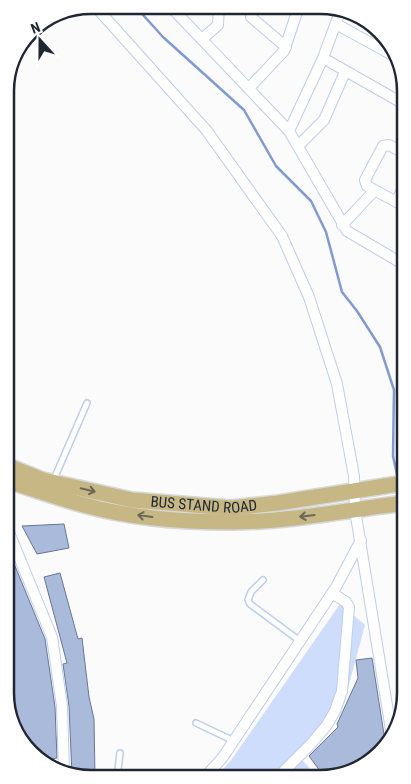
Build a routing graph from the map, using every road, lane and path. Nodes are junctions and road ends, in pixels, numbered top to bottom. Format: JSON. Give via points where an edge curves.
{"nodes":[{"id":1,"x":102,"y":14,"type":"edge"},
{"id":2,"x":178,"y":14,"type":"edge"},
{"id":3,"x":219,"y":14,"type":"edge"},
{"id":4,"x":252,"y":14,"type":"edge"},
{"id":5,"x":296,"y":14,"type":"edge"},
{"id":6,"x":339,"y":16,"type":"edge"},
{"id":7,"x":336,"y":24,"type":"junction"},
{"id":8,"x":202,"y":39,"type":"junction"},
{"id":9,"x":286,"y":46,"type":"junction"},
{"id":10,"x":386,"y":51,"type":"edge"},
{"id":11,"x":323,"y":58,"type":"junction"},
{"id":12,"x":345,"y":72,"type":"junction"},
{"id":13,"x":249,"y":88,"type":"junction"},
{"id":14,"x":397,"y":100,"type":"edge"},
{"id":15,"x":288,"y":131,"type":"junction"},
{"id":16,"x":298,"y":146,"type":"junction"},
{"id":17,"x":397,"y":150,"type":"edge"},
{"id":18,"x":375,"y":190,"type":"junction"},
{"id":19,"x":397,"y":203,"type":"edge"},
{"id":20,"x":342,"y":225,"type":"junction"},
{"id":21,"x":397,"y":261,"type":"edge"},
{"id":22,"x":87,"y":403,"type":"dead end"},
{"id":23,"x":14,"y":468,"type":"edge"},
{"id":24,"x":53,"y":482,"type":"junction"},
{"id":25,"x":14,"y":483,"type":"edge"},
{"id":26,"x":397,"y":484,"type":"edge"},
{"id":27,"x":360,"y":490,"type":"junction"},
{"id":28,"x":397,"y":504,"type":"edge"},
{"id":29,"x":361,"y":509,"type":"junction"},
{"id":30,"x":361,"y":540,"type":"junction"},
{"id":31,"x":14,"y":545,"type":"edge"},
{"id":32,"x":263,"y":580,"type":"dead end"},
{"id":33,"x":332,"y":593,"type":"junction"},
{"id":34,"x":300,"y":641,"type":"junction"},
{"id":35,"x":196,"y":723,"type":"dead end"},
{"id":36,"x":390,"y":724,"type":"edge"},
{"id":37,"x":234,"y":740,"type":"junction"},
{"id":38,"x":120,"y":753,"type":"dead end"},
{"id":39,"x":64,"y":765,"type":"edge"},
{"id":40,"x":118,"y":770,"type":"edge"},
{"id":41,"x":211,"y":770,"type":"edge"},
{"id":42,"x":286,"y":770,"type":"edge"}],
"edges":[{"from":1,"to":27,"type":"street","via":[[207,130],[282,236],[309,297],[336,384],[354,476]]},
{"from":2,"to":8,"type":"street"},
{"from":3,"to":8,"type":"street","via":[[218,25]]},
{"from":4,"to":9,"type":"street","via":[[251,17]]},
{"from":5,"to":9,"type":"street"},
{"from":6,"to":7,"type":"street"},
{"from":7,"to":10,"type":"street"},
{"from":7,"to":11,"type":"street"},
{"from":8,"to":13,"type":"street"},
{"from":9,"to":13,"type":"street"},
{"from":11,"to":12,"type":"street"},
{"from":11,"to":15,"type":"street"},
{"from":12,"to":14,"type":"street"},
{"from":12,"to":16,"type":"street","via":[[324,120]]},
{"from":13,"to":15,"type":"street"},
{"from":15,"to":16,"type":"street"},
{"from":16,"to":20,"type":"street"},
{"from":17,"to":18,"type":"street","via":[[388,145],[381,149],[365,180],[367,186]]},
{"from":18,"to":19,"type":"street"},
{"from":18,"to":20,"type":"street"},
{"from":20,"to":21,"type":"street","via":[[352,235]]},
{"from":22,"to":24,"type":"lane"},
{"from":23,"to":24,"type":"main road","name":"BUS STAND ROAD"},
{"from":24,"to":27,"type":"main road","name":"BUS STAND ROAD","one_way":true,"via":[[132,500],[231,508]]},
{"from":29,"to":25,"type":"main road","name":"BUS STAND ROAD","one_way":true,"via":[[232,522],[156,518],[86,506]]},
{"from":26,"to":27,"type":"main road","name":"BUS STAND ROAD"},
{"from":27,"to":29,"type":"street"},
{"from":28,"to":29,"type":"main road","name":"BUS STAND ROAD"},
{"from":29,"to":30,"type":"street"},
{"from":30,"to":33,"type":"street","via":[[348,569]]},
{"from":30,"to":36,"type":"street"},
{"from":31,"to":39,"type":"street","via":[[52,637],[62,706]]},
{"from":32,"to":34,"type":"lane","via":[[251,592],[250,604]]},
{"from":33,"to":34,"type":"street"},
{"from":33,"to":42,"type":"street","via":[[349,607],[342,691],[327,725]]},
{"from":34,"to":37,"type":"street"},
{"from":35,"to":37,"type":"lane"},
{"from":37,"to":41,"type":"street"},
{"from":38,"to":40,"type":"lane"}]}
